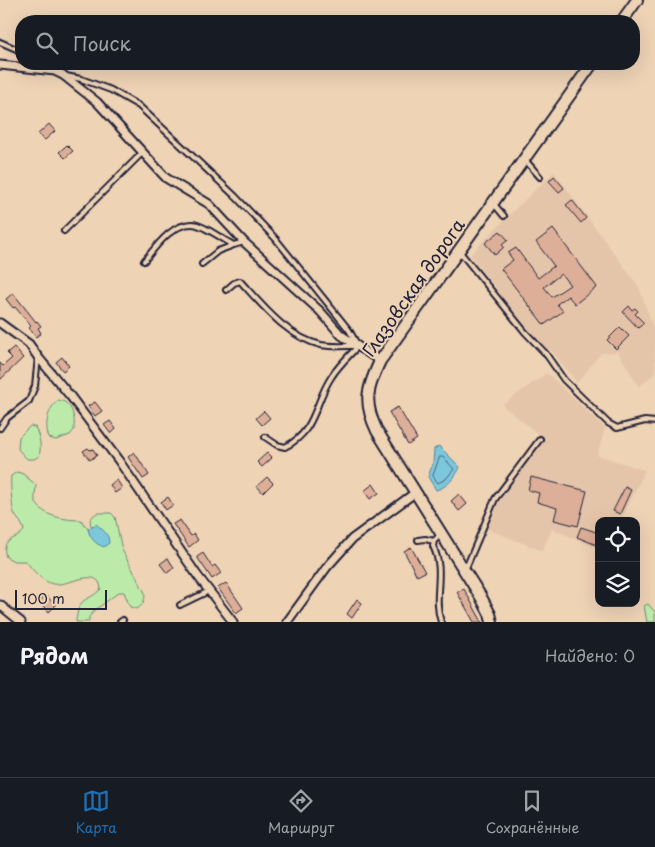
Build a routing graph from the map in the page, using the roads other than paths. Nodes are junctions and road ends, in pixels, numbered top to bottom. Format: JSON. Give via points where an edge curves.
{"nodes":[{"id":1,"x":637,"y":0,"type":"edge"},
{"id":2,"x":626,"y":15,"type":"edge"},
{"id":3,"x":0,"y":42,"type":"edge"},
{"id":4,"x":15,"y":48,"type":"edge"},
{"id":5,"x":0,"y":65,"type":"edge"},
{"id":6,"x":15,"y":67,"type":"edge"},
{"id":7,"x":48,"y":70,"type":"edge"},
{"id":8,"x":588,"y":70,"type":"edge"},
{"id":9,"x":64,"y":75,"type":"junction"},
{"id":10,"x":142,"y":153,"type":"junction"},
{"id":11,"x":524,"y":159,"type":"junction"},
{"id":12,"x":540,"y":177,"type":"dead end"},
{"id":13,"x":493,"y":203,"type":"junction"},
{"id":14,"x":504,"y":216,"type":"dead end"},
{"id":15,"x":64,"y":231,"type":"dead end"},
{"id":16,"x":244,"y":242,"type":"junction"},
{"id":17,"x":234,"y":245,"type":"junction"},
{"id":18,"x":458,"y":250,"type":"junction"},
{"id":19,"x":144,"y":261,"type":"dead end"},
{"id":20,"x":202,"y":264,"type":"dead end"},
{"id":21,"x":226,"y":290,"type":"dead end"},
{"id":22,"x":0,"y":323,"type":"edge"},
{"id":23,"x":358,"y":346,"type":"junction"},
{"id":24,"x":38,"y":358,"type":"junction"},
{"id":25,"x":380,"y":361,"type":"junction"},
{"id":26,"x":655,"y":422,"type":"edge"},
{"id":27,"x":0,"y":428,"type":"edge"},
{"id":28,"x":265,"y":437,"type":"dead end"},
{"id":29,"x":540,"y":439,"type":"dead end"},
{"id":30,"x":416,"y":492,"type":"junction"},
{"id":31,"x":442,"y":533,"type":"junction"},
{"id":32,"x":418,"y":540,"type":"dead end"},
{"id":33,"x":434,"y":541,"type":"junction"},
{"id":34,"x":465,"y":570,"type":"junction"},
{"id":35,"x":209,"y":591,"type":"junction"},
{"id":36,"x":0,"y":605,"type":"edge"},
{"id":37,"x":180,"y":605,"type":"dead end"},
{"id":38,"x":21,"y":622,"type":"edge"},
{"id":39,"x":233,"y":622,"type":"edge"},
{"id":40,"x":287,"y":622,"type":"edge"},
{"id":41,"x":441,"y":622,"type":"edge"},
{"id":42,"x":492,"y":622,"type":"edge"}],
"edges":[{"from":1,"to":2,"type":"street"},
{"from":3,"to":4,"type":"lane"},
{"from":5,"to":6,"type":"street"},
{"from":7,"to":9,"type":"street"},
{"from":8,"to":11,"type":"street","name":"Глазовская дорога"},
{"from":9,"to":10,"type":"street","via":[[97,102]]},
{"from":9,"to":23,"type":"lane","via":[[111,90],[139,106],[275,238],[349,330]]},
{"from":10,"to":15,"type":"lane"},
{"from":10,"to":16,"type":"street","via":[[166,178],[209,204]]},
{"from":11,"to":12,"type":"lane"},
{"from":11,"to":13,"type":"street","name":"Глазовская дорога"},
{"from":13,"to":14,"type":"lane"},
{"from":13,"to":18,"type":"street","name":"Глазовская дорога"},
{"from":16,"to":17,"type":"lane"},
{"from":16,"to":23,"type":"street","via":[[320,311],[341,335]]},
{"from":17,"to":19,"type":"lane","via":[[193,224],[169,233]]},
{"from":17,"to":20,"type":"lane","via":[[218,251]]},
{"from":18,"to":25,"type":"street","name":"Глазовская дорога"},
{"from":18,"to":26,"type":"lane","via":[[564,380],[608,422],[617,428],[645,421]]},
{"from":21,"to":23,"type":"lane","via":[[240,281],[299,337],[322,345]]},
{"from":22,"to":24,"type":"street","via":[[29,344]]},
{"from":23,"to":25,"type":"street"},
{"from":23,"to":28,"type":"lane","via":[[332,376],[302,436],[285,447],[271,443]]},
{"from":24,"to":27,"type":"lane","via":[[35,386],[29,401],[7,418]]},
{"from":24,"to":35,"type":"street","via":[[119,461]]},
{"from":25,"to":30,"type":"street","name":"Глазовская дорога","via":[[369,389],[367,406],[377,430]]},
{"from":29,"to":34,"type":"lane","via":[[496,499]]},
{"from":30,"to":31,"type":"street","name":"Глазовская дорога"},
{"from":30,"to":40,"type":"street","via":[[352,539]]},
{"from":31,"to":33,"type":"lane"},
{"from":31,"to":34,"type":"street","name":"Глазовская дорога"},
{"from":32,"to":33,"type":"lane"},
{"from":33,"to":41,"type":"lane","via":[[440,569],[437,589]]},
{"from":34,"to":42,"type":"street","name":"Глазовская дорога"},
{"from":35,"to":37,"type":"lane"},
{"from":35,"to":39,"type":"street"},
{"from":36,"to":38,"type":"street"}]}
